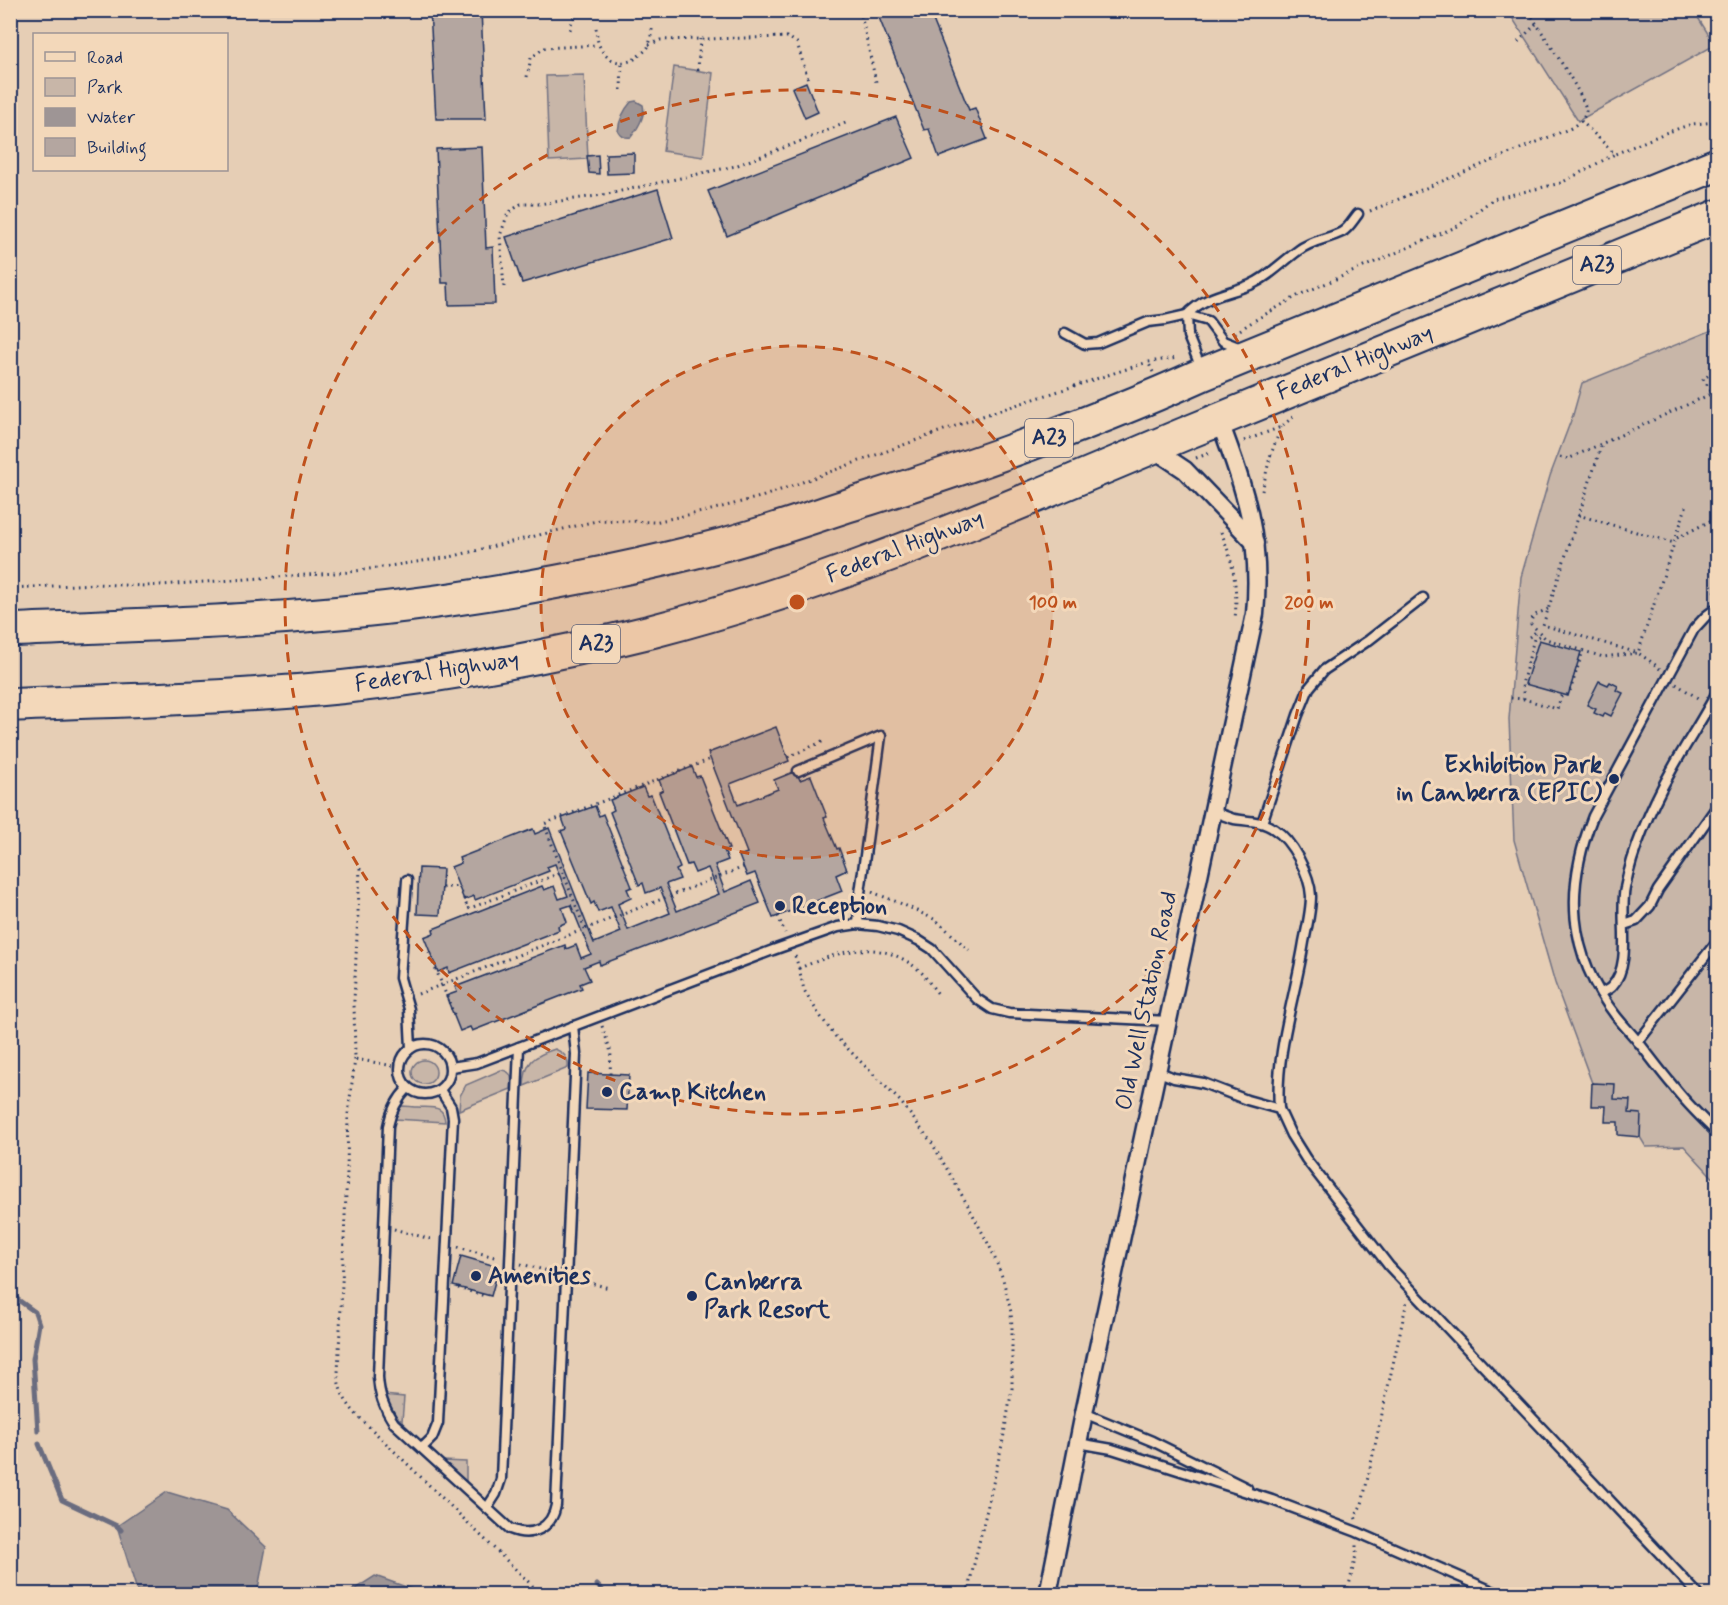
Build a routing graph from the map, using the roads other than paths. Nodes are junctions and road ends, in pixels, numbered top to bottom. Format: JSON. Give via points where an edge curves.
{"nodes":[{"id":1,"x":1712,"y":163,"type":"edge"},
{"id":2,"x":1358,"y":214,"type":"road end"},
{"id":3,"x":1718,"y":216,"type":"edge"},
{"id":4,"x":1187,"y":315,"type":"junction"},
{"id":5,"x":1065,"y":333,"type":"dead end"},
{"id":6,"x":1255,"y":353,"type":"junction"},
{"id":7,"x":1200,"y":365,"type":"junction"},
{"id":8,"x":1219,"y":420,"type":"junction"},
{"id":9,"x":1152,"y":448,"type":"junction"},
{"id":10,"x":1255,"y":543,"type":"junction"},
{"id":11,"x":1423,"y":598,"type":"dead end"},
{"id":12,"x":1718,"y":607,"type":"edge"},
{"id":13,"x":10,"y":630,"type":"edge"},
{"id":14,"x":1718,"y":690,"type":"edge"},
{"id":15,"x":10,"y":705,"type":"edge"},
{"id":16,"x":798,"y":771,"type":"dead end"},
{"id":17,"x":1718,"y":805,"type":"edge"},
{"id":18,"x":1212,"y":811,"type":"junction"},
{"id":19,"x":1262,"y":824,"type":"junction"},
{"id":20,"x":407,"y":880,"type":"dead end"},
{"id":21,"x":858,"y":924,"type":"junction"},
{"id":22,"x":1624,"y":925,"type":"junction"},
{"id":23,"x":1718,"y":940,"type":"edge"},
{"id":24,"x":1601,"y":993,"type":"junction"},
{"id":25,"x":1168,"y":1021,"type":"junction"},
{"id":26,"x":573,"y":1026,"type":"junction"},
{"id":27,"x":1638,"y":1042,"type":"junction"},
{"id":28,"x":519,"y":1047,"type":"junction"},
{"id":29,"x":411,"y":1048,"type":"junction"},
{"id":30,"x":451,"y":1067,"type":"junction"},
{"id":31,"x":1157,"y":1071,"type":"junction"},
{"id":32,"x":408,"y":1088,"type":"junction"},
{"id":33,"x":440,"y":1090,"type":"junction"},
{"id":34,"x":1279,"y":1109,"type":"junction"},
{"id":35,"x":1718,"y":1134,"type":"edge"},
{"id":36,"x":1084,"y":1413,"type":"junction"},
{"id":37,"x":1078,"y":1443,"type":"junction"},
{"id":38,"x":422,"y":1448,"type":"junction"},
{"id":39,"x":1272,"y":1500,"type":"junction"},
{"id":40,"x":487,"y":1508,"type":"junction"},
{"id":41,"x":1048,"y":1594,"type":"edge"},
{"id":42,"x":1499,"y":1594,"type":"edge"},
{"id":43,"x":1698,"y":1594,"type":"edge"}],
"edges":[{"from":1,"to":6,"type":"highway","name":"Federal Highway","number":"A23"},
{"from":2,"to":4,"type":"lane","via":[[1342,231],[1301,248],[1266,277],[1195,306]]},
{"from":3,"to":8,"type":"highway","name":"Federal Highway","number":"A23"},
{"from":4,"to":5,"type":"lane","via":[[1148,322],[1098,343],[1084,344]]},
{"from":4,"to":6,"type":"lane","via":[[1208,321],[1223,341]]},
{"from":4,"to":7,"type":"lane","via":[[1188,336]]},
{"from":6,"to":7,"type":"highway","name":"Federal Highway","number":"A23"},
{"from":7,"to":8,"type":"highway"},
{"from":7,"to":13,"type":"highway","name":"Federal Highway","number":"A23","via":[[1163,393],[1012,452],[716,547],[630,567],[452,600],[363,610]]},
{"from":8,"to":9,"type":"highway","name":"Federal Highway","number":"A23"},
{"from":8,"to":10,"type":"street","name":"Old Well Station Road","via":[[1249,506]]},
{"from":9,"to":10,"type":"street","via":[[1185,470]]},
{"from":9,"to":15,"type":"highway","name":"Federal Highway","number":"A23","via":[[948,532],[801,586],[652,631],[478,667],[346,687]]},
{"from":10,"to":18,"type":"street","name":"Old Well Station Road","via":[[1255,614]]},
{"from":11,"to":19,"type":"lane","via":[[1324,670],[1309,688]]},
{"from":12,"to":24,"type":"lane","via":[[1694,629],[1583,841],[1577,865],[1575,911],[1585,961]]},
{"from":14,"to":22,"type":"lane","via":[[1669,775],[1639,839],[1624,891]]},
{"from":16,"to":21,"type":"lane","via":[[881,736]]},
{"from":17,"to":22,"type":"lane","via":[[1650,906],[1636,921]]},
{"from":18,"to":19,"type":"lane"},
{"from":18,"to":25,"type":"street","name":"Old Well Station Road"},
{"from":19,"to":34,"type":"lane","via":[[1274,828],[1296,855],[1311,896],[1278,1072]]},
{"from":20,"to":29,"type":"lane","via":[[400,978],[409,1009]]},
{"from":21,"to":25,"type":"lane","via":[[898,931],[918,940],[992,1009]]},
{"from":21,"to":26,"type":"lane","via":[[790,944]]},
{"from":22,"to":24,"type":"lane","via":[[1621,973]]},
{"from":23,"to":27,"type":"lane"},
{"from":24,"to":27,"type":"lane"},
{"from":25,"to":31,"type":"street","name":"Old Well Station Road"},
{"from":26,"to":28,"type":"lane"},
{"from":26,"to":40,"type":"lane","via":[[576,1054],[555,1511],[544,1527],[526,1533],[510,1530]]},
{"from":27,"to":35,"type":"lane"},
{"from":28,"to":30,"type":"lane","via":[[477,1063]]},
{"from":28,"to":40,"type":"lane","via":[[501,1479]]},
{"from":29,"to":30,"type":"lane","via":[[419,1044],[436,1046]]},
{"from":29,"to":32,"type":"lane","via":[[400,1067]]},
{"from":30,"to":33,"type":"lane"},
{"from":31,"to":34,"type":"lane"},
{"from":31,"to":36,"type":"street","name":"Old Well Station Road"},
{"from":32,"to":33,"type":"lane","via":[[424,1094]]},
{"from":32,"to":38,"type":"lane","via":[[393,1109],[388,1126],[378,1377],[387,1412]]},
{"from":33,"to":38,"type":"lane","via":[[453,1118],[439,1401],[437,1427]]},
{"from":34,"to":43,"type":"lane","via":[[1317,1175],[1389,1266]]},
{"from":36,"to":37,"type":"street","name":"Old Well Station Road"},
{"from":36,"to":39,"type":"lane","via":[[1152,1441]]},
{"from":37,"to":39,"type":"lane","via":[[1112,1449]]},
{"from":37,"to":41,"type":"street","name":"Old Well Station Road"},
{"from":38,"to":40,"type":"lane"},
{"from":39,"to":42,"type":"lane"}]}
